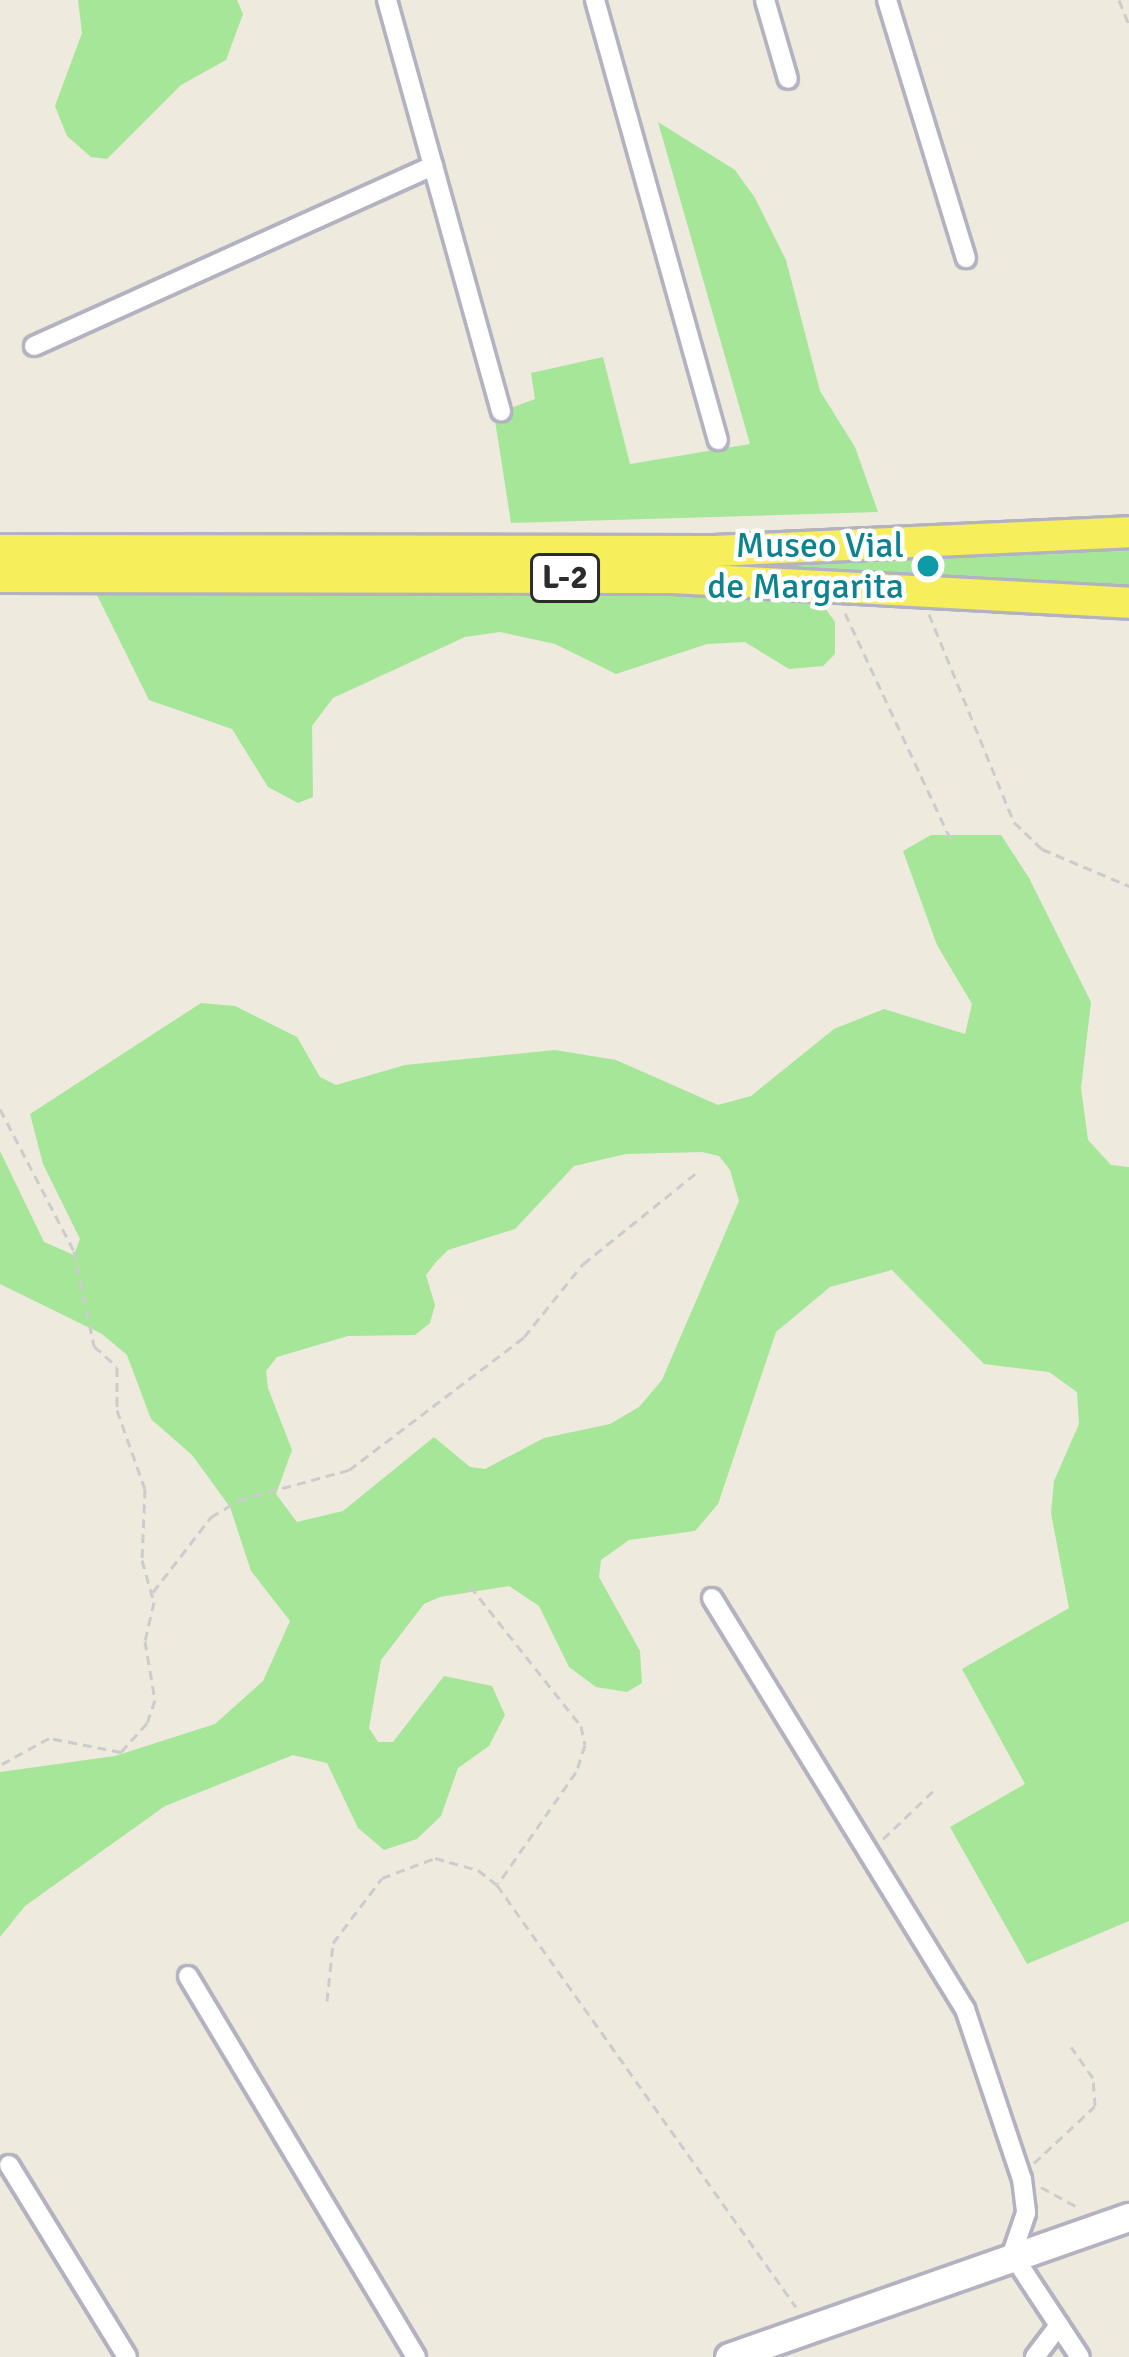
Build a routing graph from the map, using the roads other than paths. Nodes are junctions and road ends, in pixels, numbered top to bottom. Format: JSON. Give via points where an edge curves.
{"nodes":[{"id":1,"x":387,"y":0,"type":"edge"},
{"id":2,"x":595,"y":0,"type":"edge"},
{"id":3,"x":765,"y":0,"type":"edge"},
{"id":4,"x":887,"y":0,"type":"edge"},
{"id":5,"x":788,"y":79,"type":"dead end"},
{"id":6,"x":433,"y":166,"type":"junction"},
{"id":7,"x":966,"y":258,"type":"dead end"},
{"id":8,"x":34,"y":346,"type":"dead end"},
{"id":9,"x":501,"y":411,"type":"dead end"},
{"id":10,"x":718,"y":440,"type":"dead end"},
{"id":11,"x":1129,"y":532,"type":"edge"},
{"id":12,"x":0,"y":550,"type":"edge"},
{"id":13,"x":0,"y":578,"type":"edge"},
{"id":14,"x":1129,"y":603,"type":"edge"},
{"id":15,"x":712,"y":1598,"type":"dead end"},
{"id":16,"x":188,"y":1976,"type":"dead end"},
{"id":17,"x":9,"y":2165,"type":"dead end"},
{"id":18,"x":1129,"y":2217,"type":"edge"},
{"id":19,"x":1012,"y":2254,"type":"junction"},
{"id":20,"x":1059,"y":2325,"type":"junction"},
{"id":21,"x":127,"y":2357,"type":"edge"},
{"id":22,"x":416,"y":2357,"type":"edge"},
{"id":23,"x":729,"y":2357,"type":"edge"},
{"id":24,"x":1035,"y":2357,"type":"edge"},
{"id":25,"x":1080,"y":2357,"type":"edge"}],
"edges":[{"from":1,"to":6,"type":"street"},
{"from":2,"to":10,"type":"street"},
{"from":3,"to":5,"type":"street"},
{"from":4,"to":7,"type":"street"},
{"from":6,"to":8,"type":"street"},
{"from":6,"to":9,"type":"street"},
{"from":11,"to":12,"type":"main road","number":"L-2","via":[[737,551]]},
{"from":13,"to":14,"type":"main road","number":"L-2","via":[[832,586]]},
{"from":15,"to":19,"type":"street","via":[[965,2009],[1022,2180],[1026,2213]]},
{"from":16,"to":22,"type":"street"},
{"from":17,"to":21,"type":"street"},
{"from":18,"to":19,"type":"street"},
{"from":19,"to":20,"type":"street"},
{"from":19,"to":23,"type":"street"},
{"from":20,"to":24,"type":"street"},
{"from":20,"to":25,"type":"street"}]}
